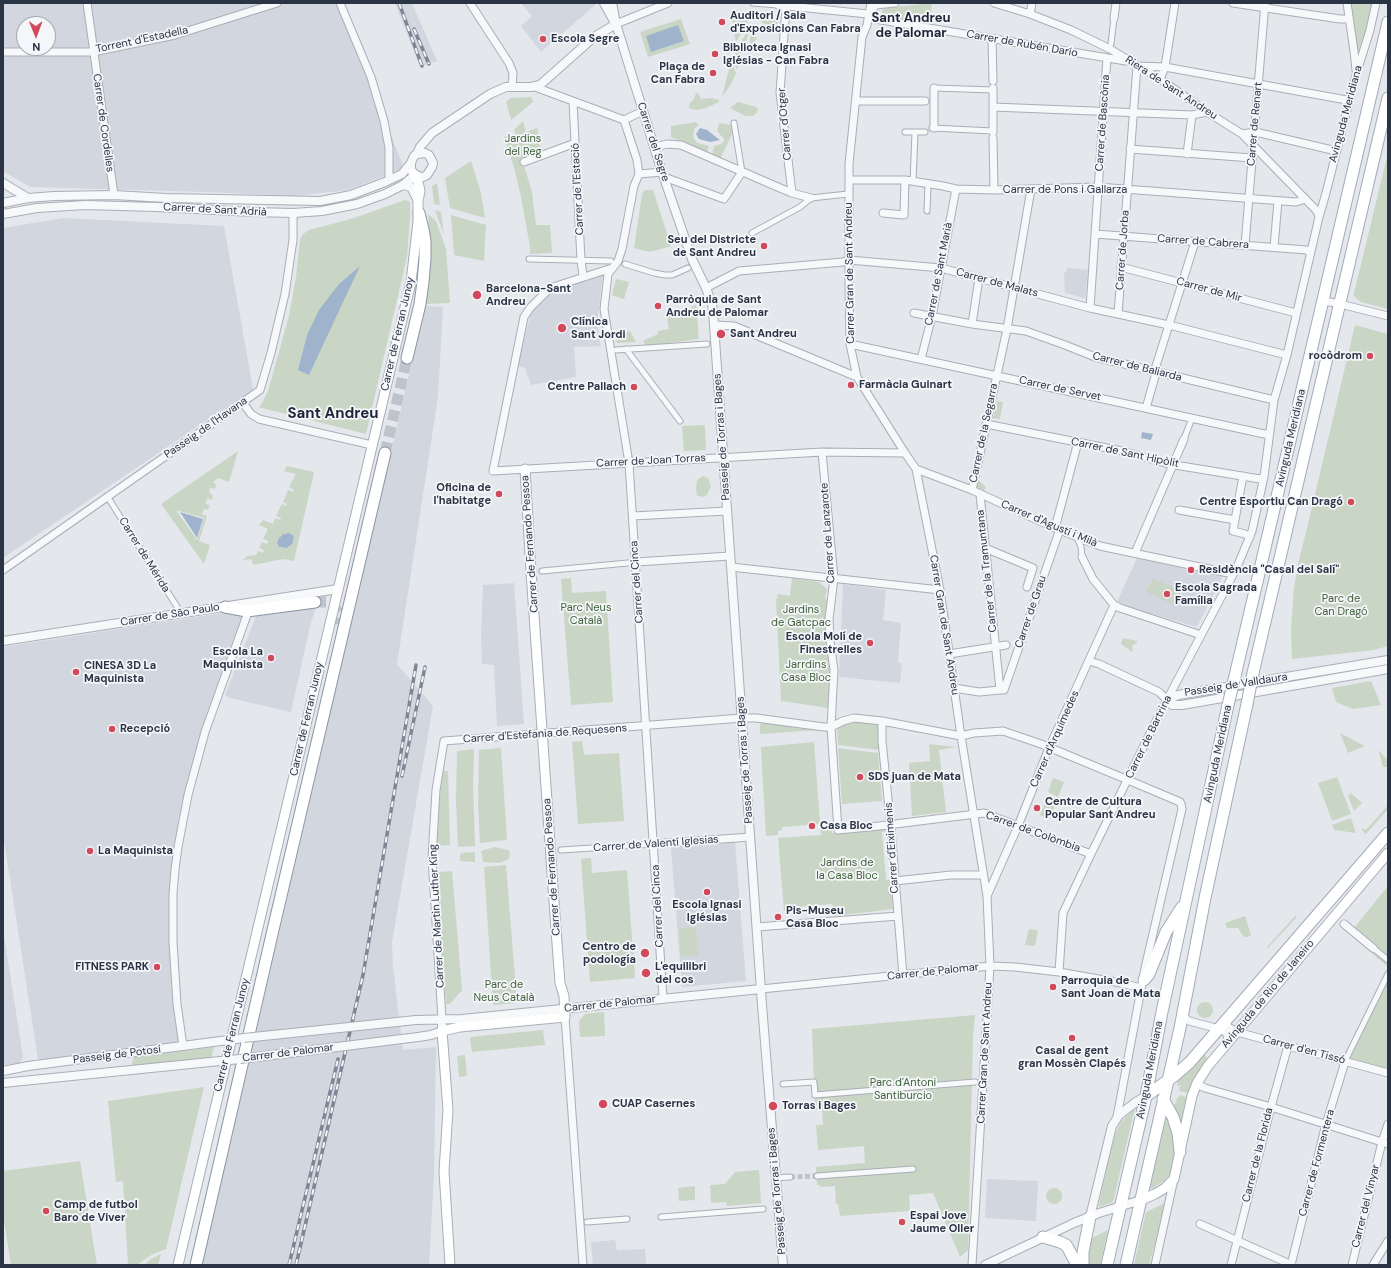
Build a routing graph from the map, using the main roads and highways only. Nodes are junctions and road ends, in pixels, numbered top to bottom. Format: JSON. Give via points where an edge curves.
{"nodes":[{"id":1,"x":1388,"y":22,"type":"edge"},
{"id":2,"x":1388,"y":98,"type":"edge"},
{"id":3,"x":417,"y":176,"type":"road end"},
{"id":4,"x":419,"y":213,"type":"junction"},
{"id":5,"x":407,"y":358,"type":"tunnel mouth"},
{"id":6,"x":386,"y":453,"type":"tunnel mouth"},
{"id":7,"x":525,"y":469,"type":"road end"},
{"id":8,"x":315,"y":602,"type":"tunnel mouth"},
{"id":9,"x":225,"y":607,"type":"road end"},
{"id":10,"x":340,"y":624,"type":"tunnel mouth"},
{"id":11,"x":342,"y":636,"type":"junction"},
{"id":12,"x":1388,"y":833,"type":"edge"},
{"id":13,"x":1388,"y":853,"type":"edge"},
{"id":14,"x":1186,"y":900,"type":"junction"},
{"id":15,"x":1142,"y":984,"type":"road end"},
{"id":16,"x":565,"y":1013,"type":"joint"},
{"id":17,"x":1167,"y":1081,"type":"junction"},
{"id":18,"x":1146,"y":1096,"type":"junction"},
{"id":19,"x":1163,"y":1099,"type":"junction"},
{"id":20,"x":1180,"y":1152,"type":"junction"},
{"id":21,"x":1141,"y":1200,"type":"junction"},
{"id":22,"x":1090,"y":1217,"type":"road end"},
{"id":23,"x":1043,"y":1237,"type":"road end"},
{"id":24,"x":178,"y":1265,"type":"edge"},
{"id":25,"x":196,"y":1265,"type":"edge"},
{"id":26,"x":450,"y":1265,"type":"edge"},
{"id":27,"x":1077,"y":1265,"type":"edge"},
{"id":28,"x":1083,"y":1265,"type":"edge"},
{"id":29,"x":1107,"y":1265,"type":"edge"},
{"id":30,"x":1126,"y":1265,"type":"edge"}],
"edges":[{"from":1,"to":14,"type":"main road","name":"Avinguda Meridiana","bridge":true,"via":[[1228,705]]},
{"from":2,"to":17,"type":"main road","name":"Avinguda Meridiana","bridge":true,"via":[[1253,673]]},
{"from":3,"to":4,"type":"main road","name":"Carrer de Ferran Junoy","via":[[420,190]]},
{"from":4,"to":5,"type":"main road","via":[[425,241],[425,259],[420,304]]},
{"from":4,"to":24,"type":"main road","name":"Carrer de Ferran Junoy","via":[[410,282]]},
{"from":6,"to":11,"type":"main road"},
{"from":7,"to":16,"type":"main road","name":"Carrer de Fernando Pessoa","via":[[560,983]]},
{"from":8,"to":9,"type":"main road"},
{"from":10,"to":11,"type":"main road"},
{"from":11,"to":25,"type":"main road"},
{"from":12,"to":17,"type":"main road","name":"Avinguda de Rio de Janeiro","via":[[1190,1062]]},
{"from":13,"to":20,"type":"main road","name":"Avinguda de Rio de Janeiro","via":[[1208,1066],[1192,1096]]},
{"from":14,"to":15,"type":"main road","via":[[1166,932]]},
{"from":14,"to":18,"type":"main road","name":"Avinguda Meridiana"},
{"from":16,"to":26,"type":"main road","name":"Carrer de Palomar","via":[[460,1027],[442,1032],[448,1110],[444,1171]]},
{"from":17,"to":18,"type":"main road","name":"Avinguda de Rio de Janeiro"},
{"from":17,"to":19,"type":"main road","name":"Avinguda Meridiana"},
{"from":18,"to":29,"type":"main road","name":"Avinguda Meridiana"},
{"from":19,"to":20,"type":"main road","via":[[1173,1116]]},
{"from":19,"to":21,"type":"main road","name":"Avinguda Meridiana"},
{"from":20,"to":21,"type":"main road","name":"Avinguda de Rio de Janeiro","via":[[1174,1179],[1165,1188]]},
{"from":21,"to":30,"type":"main road","name":"Avinguda Meridiana"},
{"from":22,"to":28,"type":"main road"},
{"from":23,"to":27,"type":"main road","via":[[1066,1245]]}]}
